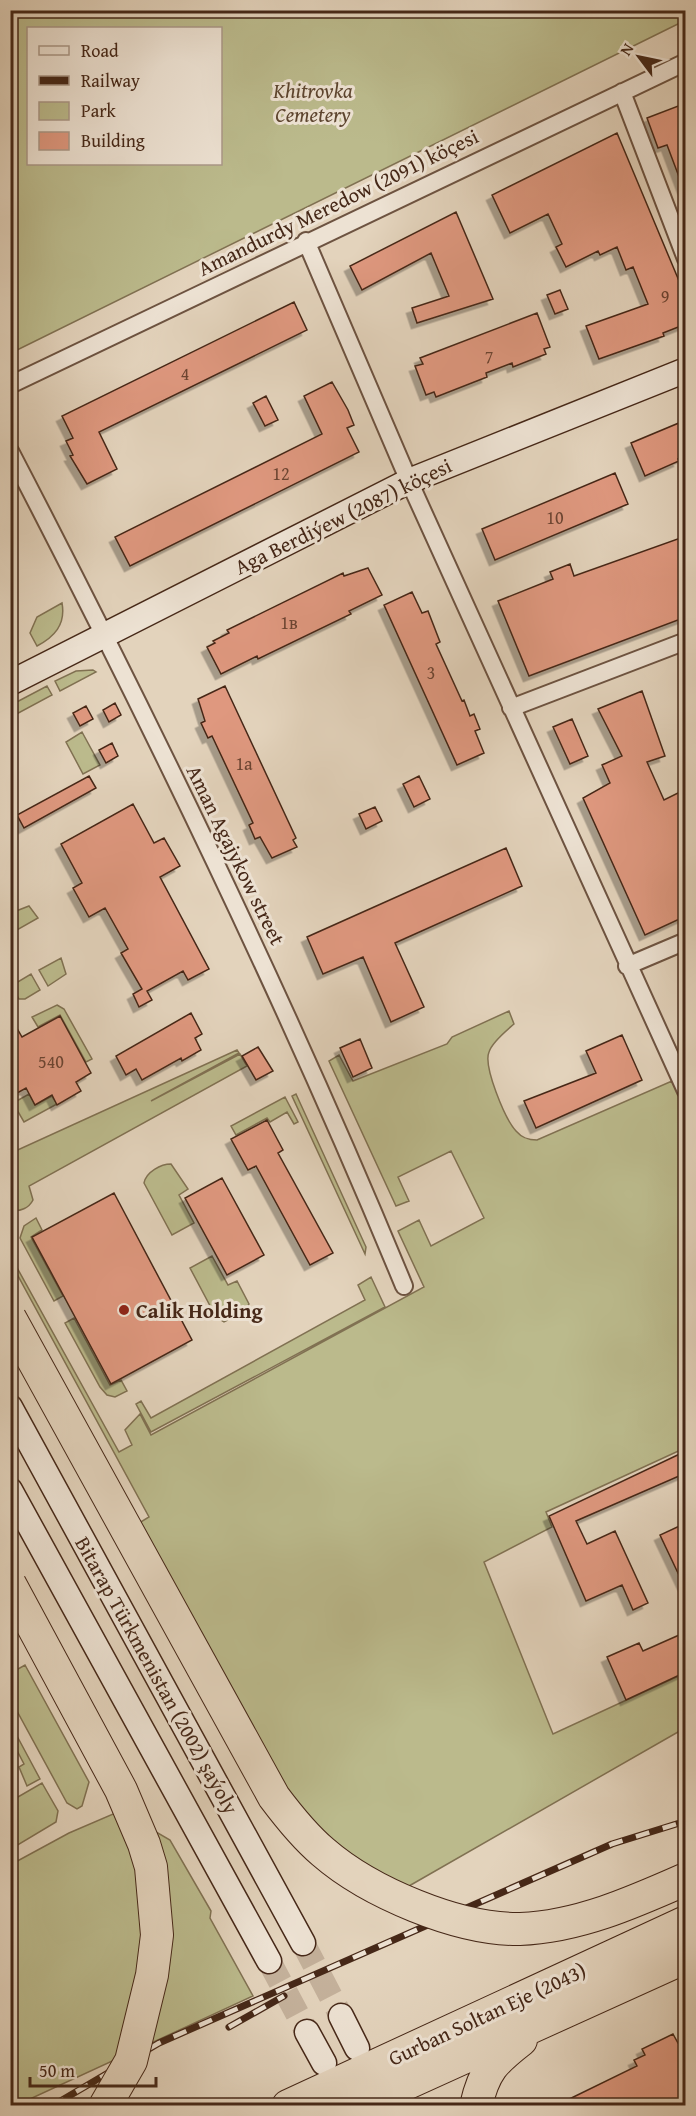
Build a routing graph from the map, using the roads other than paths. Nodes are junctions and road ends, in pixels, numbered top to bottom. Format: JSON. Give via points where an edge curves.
{"nodes":[{"id":1,"x":686,"y":62,"type":"edge"},
{"id":2,"x":622,"y":92,"type":"junction"},
{"id":3,"x":306,"y":241,"type":"junction"},
{"id":4,"x":686,"y":259,"type":"edge"},
{"id":5,"x":686,"y":370,"type":"edge"},
{"id":6,"x":10,"y":385,"type":"edge"},
{"id":7,"x":10,"y":451,"type":"edge"},
{"id":8,"x":409,"y":481,"type":"junction"},
{"id":9,"x":104,"y":634,"type":"junction"},
{"id":10,"x":686,"y":641,"type":"edge"},
{"id":11,"x":10,"y":683,"type":"edge"},
{"id":12,"x":511,"y":708,"type":"junction"},
{"id":13,"x":686,"y":941,"type":"edge"},
{"id":14,"x":627,"y":966,"type":"junction"},
{"id":15,"x":686,"y":1090,"type":"edge"},
{"id":16,"x":404,"y":1286,"type":"dead end"},
{"id":17,"x":10,"y":1318,"type":"edge"},
{"id":18,"x":10,"y":1407,"type":"edge"},
{"id":19,"x":10,"y":1490,"type":"edge"},
{"id":20,"x":10,"y":1584,"type":"edge"},
{"id":21,"x":686,"y":1879,"type":"edge"},
{"id":22,"x":686,"y":1922,"type":"edge"},
{"id":23,"x":303,"y":1943,"type":"tunnel mouth"},
{"id":24,"x":686,"y":1957,"type":"edge"},
{"id":25,"x":269,"y":1961,"type":"tunnel mouth"},
{"id":26,"x":555,"y":2014,"type":"junction"},
{"id":27,"x":341,"y":2016,"type":"tunnel mouth"},
{"id":28,"x":307,"y":2032,"type":"tunnel mouth"},
{"id":29,"x":357,"y":2048,"type":"dead end"},
{"id":30,"x":324,"y":2063,"type":"dead end"},
{"id":31,"x":105,"y":2106,"type":"edge"},
{"id":32,"x":288,"y":2106,"type":"edge"},
{"id":33,"x":357,"y":2106,"type":"edge"},
{"id":34,"x":476,"y":2106,"type":"edge"}],
"edges":[{"from":1,"to":2,"type":"street","name":"Amandurdy Meredow (2091) köçesi"},
{"from":2,"to":3,"type":"street","name":"Amandurdy Meredow (2091) köçesi"},
{"from":2,"to":4,"type":"street"},
{"from":3,"to":6,"type":"street","name":"Amandurdy Meredow (2091) köçesi"},
{"from":3,"to":8,"type":"street"},
{"from":5,"to":8,"type":"main road","name":"Aga Berdiýew (2087) köçesi"},
{"from":7,"to":9,"type":"street","name":"Aman Agajykow street"},
{"from":8,"to":9,"type":"main road","name":"Aga Berdiýew (2087) köçesi"},
{"from":8,"to":12,"type":"street"},
{"from":9,"to":11,"type":"main road","name":"Aga Berdiýew (2087) köçesi"},
{"from":9,"to":16,"type":"street","name":"Aman Agajykow street","via":[[264,965]]},
{"from":10,"to":12,"type":"street"},
{"from":12,"to":14,"type":"street"},
{"from":13,"to":14,"type":"street"},
{"from":14,"to":15,"type":"street"},
{"from":17,"to":21,"type":"highway","bridge":true,"via":[[274,1797],[323,1852],[345,1869],[401,1899],[499,1928],[531,1928],[584,1919]]},
{"from":18,"to":23,"type":"main road","name":"Bitarap Türkmenistan (2002) şaýoly"},
{"from":19,"to":25,"type":"main road","name":"Bitarap Türkmenistan (2002) şaýoly"},
{"from":20,"to":31,"type":"highway","bridge":true,"via":[[121,1790],[151,1867],[157,1935],[152,1975],[131,2061]]},
{"from":22,"to":32,"type":"highway","name":"Gurban Soltan Eje (2043)"},
{"from":24,"to":26,"type":"highway","name":"Gurban Soltan Eje (2043)"},
{"from":26,"to":33,"type":"highway","name":"Gurban Soltan Eje (2043)"},
{"from":26,"to":34,"type":"highway","via":[[493,2062]]},
{"from":27,"to":29,"type":"main road"},
{"from":28,"to":30,"type":"main road"}]}
